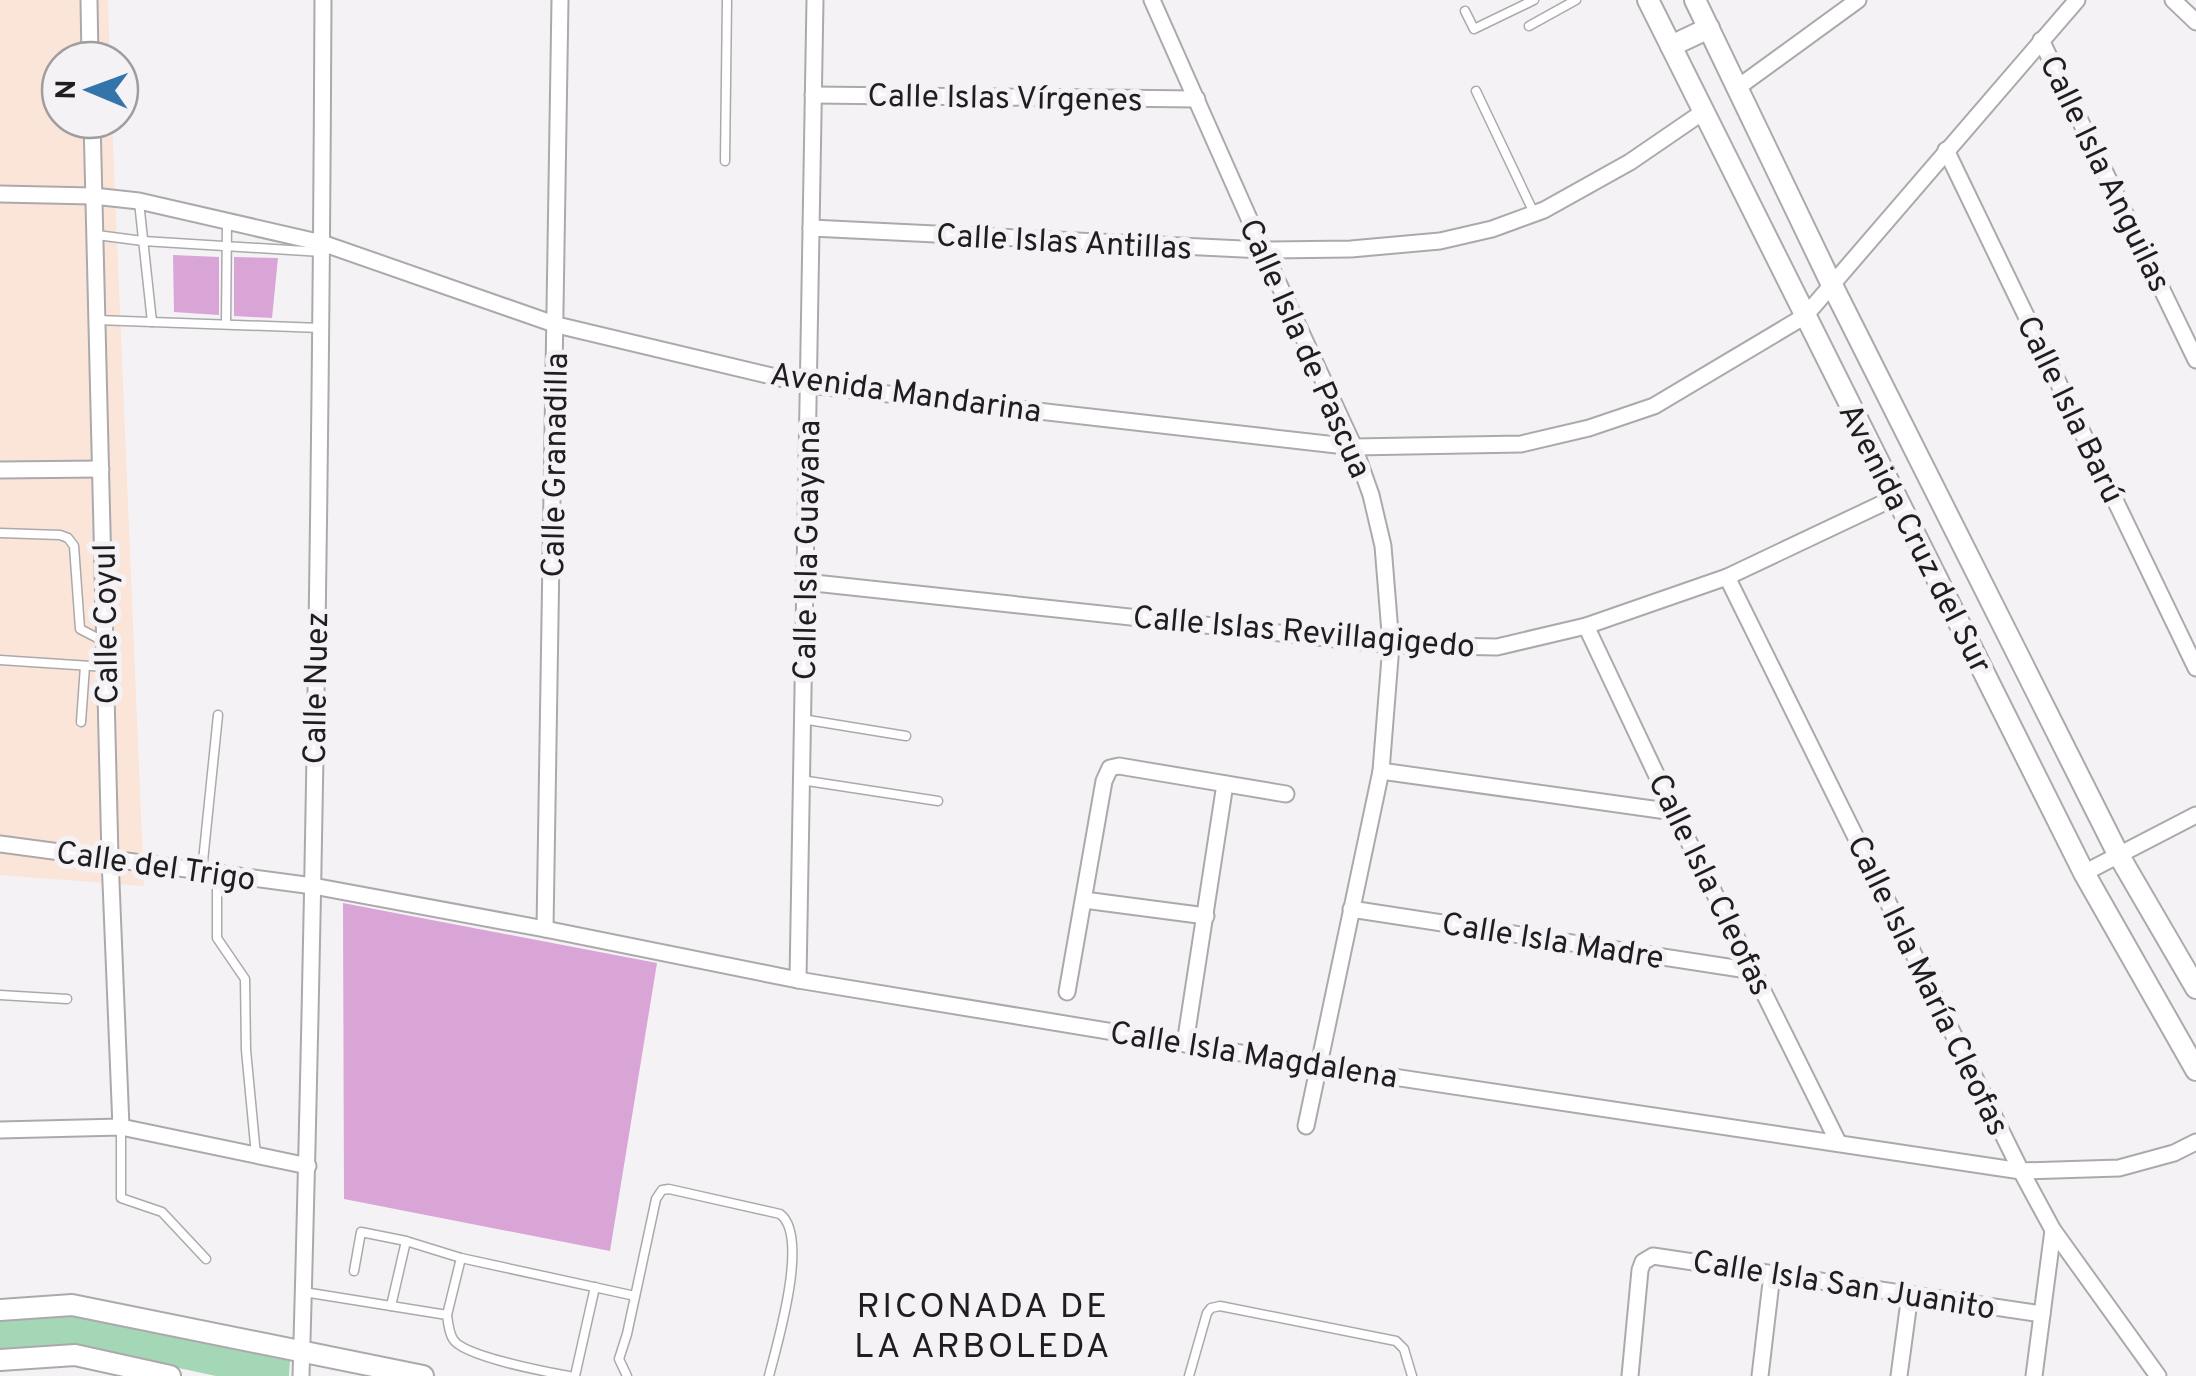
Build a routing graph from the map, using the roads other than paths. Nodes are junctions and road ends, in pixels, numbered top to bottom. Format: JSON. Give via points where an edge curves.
{"nodes":[{"id":1,"x":89,"y":0,"type":"edge"},
{"id":2,"x":323,"y":0,"type":"edge"},
{"id":3,"x":560,"y":0,"type":"edge"},
{"id":4,"x":726,"y":0,"type":"edge"},
{"id":5,"x":815,"y":0,"type":"edge"},
{"id":6,"x":1152,"y":0,"type":"edge"},
{"id":7,"x":1534,"y":0,"type":"edge"},
{"id":8,"x":1576,"y":0,"type":"edge"},
{"id":9,"x":1648,"y":0,"type":"edge"},
{"id":10,"x":1695,"y":0,"type":"edge"},
{"id":11,"x":1858,"y":0,"type":"edge"},
{"id":12,"x":2076,"y":0,"type":"edge"},
{"id":13,"x":2173,"y":0,"type":"edge"},
{"id":14,"x":1465,"y":11,"type":"dead end"},
{"id":15,"x":2196,"y":22,"type":"edge"},
{"id":16,"x":1528,"y":26,"type":"dead end"},
{"id":17,"x":1709,"y":28,"type":"junction"},
{"id":18,"x":90,"y":40,"type":"edge"},
{"id":19,"x":2041,"y":40,"type":"junction"},
{"id":20,"x":1670,"y":46,"type":"junction"},
{"id":21,"x":1738,"y":88,"type":"junction"},
{"id":22,"x":1476,"y":91,"type":"dead end"},
{"id":23,"x":813,"y":95,"type":"junction"},
{"id":24,"x":1196,"y":99,"type":"junction"},
{"id":25,"x":1703,"y":112,"type":"junction"},
{"id":26,"x":93,"y":140,"type":"edge"},
{"id":27,"x":1946,"y":150,"type":"junction"},
{"id":28,"x":724,"y":161,"type":"dead end"},
{"id":29,"x":0,"y":194,"type":"edge"},
{"id":30,"x":94,"y":196,"type":"junction"},
{"id":31,"x":138,"y":200,"type":"junction"},
{"id":32,"x":1534,"y":214,"type":"junction"},
{"id":33,"x":227,"y":221,"type":"junction"},
{"id":34,"x":811,"y":228,"type":"junction"},
{"id":35,"x":95,"y":235,"type":"junction"},
{"id":36,"x":143,"y":241,"type":"junction"},
{"id":37,"x":228,"y":246,"type":"junction"},
{"id":38,"x":322,"y":248,"type":"junction"},
{"id":39,"x":1263,"y":250,"type":"junction"},
{"id":40,"x":1832,"y":285,"type":"junction"},
{"id":41,"x":1804,"y":316,"type":"junction"},
{"id":42,"x":97,"y":320,"type":"junction"},
{"id":43,"x":152,"y":322,"type":"junction"},
{"id":44,"x":226,"y":324,"type":"junction"},
{"id":45,"x":556,"y":324,"type":"junction"},
{"id":46,"x":320,"y":328,"type":"junction"},
{"id":47,"x":2196,"y":360,"type":"edge"},
{"id":48,"x":809,"y":385,"type":"junction"},
{"id":49,"x":1354,"y":447,"type":"junction"},
{"id":50,"x":0,"y":470,"type":"edge"},
{"id":51,"x":101,"y":470,"type":"junction"},
{"id":52,"x":1896,"y":497,"type":"junction"},
{"id":53,"x":0,"y":533,"type":"edge"},
{"id":54,"x":1727,"y":577,"type":"junction"},
{"id":55,"x":805,"y":582,"type":"junction"},
{"id":56,"x":1586,"y":626,"type":"junction"},
{"id":57,"x":105,"y":642,"type":"junction"},
{"id":58,"x":1390,"y":646,"type":"junction"},
{"id":59,"x":0,"y":660,"type":"edge"},
{"id":60,"x":85,"y":666,"type":"junction"},
{"id":61,"x":106,"y":667,"type":"junction"},
{"id":62,"x":2196,"y":668,"type":"edge"},
{"id":63,"x":218,"y":715,"type":"dead end"},
{"id":64,"x":802,"y":719,"type":"junction"},
{"id":65,"x":81,"y":722,"type":"dead end"},
{"id":66,"x":906,"y":736,"type":"dead end"},
{"id":67,"x":1380,"y":770,"type":"junction"},
{"id":68,"x":801,"y":780,"type":"junction"},
{"id":69,"x":1225,"y":784,"type":"junction"},
{"id":70,"x":1286,"y":794,"type":"dead end"},
{"id":71,"x":938,"y":801,"type":"dead end"},
{"id":72,"x":1674,"y":812,"type":"junction"},
{"id":73,"x":2196,"y":815,"type":"edge"},
{"id":74,"x":0,"y":844,"type":"edge"},
{"id":75,"x":2118,"y":854,"type":"junction"},
{"id":76,"x":110,"y":858,"type":"junction"},
{"id":77,"x":209,"y":872,"type":"junction"},
{"id":78,"x":2084,"y":872,"type":"junction"},
{"id":79,"x":313,"y":886,"type":"junction"},
{"id":80,"x":1084,"y":900,"type":"junction"},
{"id":81,"x":1351,"y":909,"type":"junction"},
{"id":82,"x":1206,"y":916,"type":"junction"},
{"id":83,"x":545,"y":929,"type":"junction"},
{"id":84,"x":1754,"y":971,"type":"junction"},
{"id":85,"x":798,"y":980,"type":"junction"},
{"id":86,"x":2196,"y":988,"type":"edge"},
{"id":87,"x":1067,"y":992,"type":"dead end"},
{"id":88,"x":0,"y":995,"type":"edge"},
{"id":89,"x":67,"y":999,"type":"dead end"},
{"id":90,"x":1185,"y":1044,"type":"junction"},
{"id":91,"x":1320,"y":1066,"type":"junction"},
{"id":92,"x":2196,"y":1070,"type":"edge"},
{"id":93,"x":1306,"y":1126,"type":"dead end"},
{"id":94,"x":120,"y":1127,"type":"junction"},
{"id":95,"x":0,"y":1130,"type":"edge"},
{"id":96,"x":1838,"y":1142,"type":"junction"},
{"id":97,"x":2196,"y":1142,"type":"edge"},
{"id":98,"x":256,"y":1155,"type":"junction"},
{"id":99,"x":308,"y":1166,"type":"junction"},
{"id":100,"x":2021,"y":1171,"type":"junction"},
{"id":101,"x":2053,"y":1230,"type":"junction"},
{"id":102,"x":406,"y":1241,"type":"junction"},
{"id":103,"x":461,"y":1258,"type":"junction"},
{"id":104,"x":206,"y":1259,"type":"dead end"},
{"id":105,"x":354,"y":1271,"type":"dead end"},
{"id":106,"x":1772,"y":1274,"type":"junction"},
{"id":107,"x":595,"y":1287,"type":"junction"},
{"id":108,"x":304,"y":1292,"type":"junction"},
{"id":109,"x":1910,"y":1294,"type":"junction"},
{"id":110,"x":635,"y":1296,"type":"junction"},
{"id":111,"x":391,"y":1306,"type":"junction"},
{"id":112,"x":0,"y":1310,"type":"edge"},
{"id":113,"x":2042,"y":1314,"type":"junction"},
{"id":114,"x":447,"y":1316,"type":"junction"},
{"id":115,"x":302,"y":1351,"type":"junction"},
{"id":116,"x":618,"y":1359,"type":"junction"},
{"id":117,"x":0,"y":1360,"type":"edge"},
{"id":118,"x":170,"y":1376,"type":"edge"},
{"id":119,"x":301,"y":1376,"type":"edge"},
{"id":120,"x":423,"y":1376,"type":"edge"},
{"id":121,"x":572,"y":1376,"type":"edge"},
{"id":122,"x":614,"y":1376,"type":"edge"},
{"id":123,"x":628,"y":1376,"type":"edge"},
{"id":124,"x":769,"y":1376,"type":"edge"},
{"id":125,"x":1189,"y":1376,"type":"edge"},
{"id":126,"x":1412,"y":1376,"type":"edge"},
{"id":127,"x":1630,"y":1376,"type":"edge"},
{"id":128,"x":1760,"y":1376,"type":"edge"},
{"id":129,"x":1899,"y":1376,"type":"edge"},
{"id":130,"x":2034,"y":1376,"type":"edge"},
{"id":131,"x":2158,"y":1376,"type":"edge"}],
"edges":[{"from":1,"to":18,"type":"street"},
{"from":2,"to":38,"type":"street","name":"Calle Nuez"},
{"from":3,"to":45,"type":"street","name":"Calle Granadilla"},
{"from":4,"to":28,"type":"lane"},
{"from":5,"to":23,"type":"street","name":"Calle Isla Guayana"},
{"from":6,"to":24,"type":"street","name":"Calle Isla de Pascua"},
{"from":7,"to":14,"type":"lane","via":[[1474,29]]},
{"from":8,"to":16,"type":"lane"},
{"from":9,"to":20,"type":"main road","name":"Avenida Cruz del Sur"},
{"from":10,"to":17,"type":"main road","name":"Avenida Cruz del Sur"},
{"from":11,"to":21,"type":"street"},
{"from":12,"to":19,"type":"street","name":"Avenida Mandarina"},
{"from":13,"to":15,"type":"street"},
{"from":17,"to":20,"type":"main road"},
{"from":17,"to":21,"type":"main road","name":"Avenida Cruz del Sur"},
{"from":19,"to":27,"type":"street","name":"Avenida Mandarina"},
{"from":19,"to":47,"type":"street","name":"Calle Isla Anguilas"},
{"from":20,"to":25,"type":"main road","name":"Avenida Cruz del Sur"},
{"from":21,"to":40,"type":"main road","name":"Avenida Cruz del Sur"},
{"from":22,"to":32,"type":"lane"},
{"from":23,"to":24,"type":"street","name":"Calle Islas Vírgenes"},
{"from":23,"to":34,"type":"street","name":"Calle Isla Guayana"},
{"from":24,"to":39,"type":"street","name":"Calle Isla de Pascua"},
{"from":25,"to":32,"type":"street","name":"Calle Islas Antillas","via":[[1630,162]]},
{"from":25,"to":41,"type":"main road","name":"Avenida Cruz del Sur"},
{"from":26,"to":30,"type":"street","name":"Calle Coyul"},
{"from":27,"to":40,"type":"street","name":"Avenida Mandarina"},
{"from":27,"to":62,"type":"street","name":"Calle Isla Barú"},
{"from":29,"to":30,"type":"street","name":"Avenida Mandarina"},
{"from":30,"to":31,"type":"street","name":"Avenida Mandarina"},
{"from":30,"to":35,"type":"street","name":"Calle Coyul"},
{"from":31,"to":33,"type":"street","name":"Avenida Mandarina"},
{"from":31,"to":36,"type":"lane"},
{"from":32,"to":39,"type":"street","name":"Calle Islas Antillas","via":[[1440,241]]},
{"from":33,"to":37,"type":"lane"},
{"from":33,"to":38,"type":"street","name":"Avenida Mandarina"},
{"from":34,"to":39,"type":"street","name":"Calle Islas Antillas"},
{"from":34,"to":48,"type":"street","name":"Calle Isla Guayana"},
{"from":35,"to":36,"type":"lane"},
{"from":35,"to":42,"type":"street","name":"Calle Coyul"},
{"from":36,"to":37,"type":"lane"},
{"from":36,"to":43,"type":"lane"},
{"from":37,"to":38,"type":"lane"},
{"from":37,"to":44,"type":"lane"},
{"from":38,"to":45,"type":"street","name":"Avenida Mandarina"},
{"from":38,"to":46,"type":"street","name":"Calle Nuez"},
{"from":39,"to":49,"type":"street","name":"Calle Isla de Pascua"},
{"from":40,"to":41,"type":"street","name":"Avenida Mandarina"},
{"from":40,"to":75,"type":"main road","name":"Avenida Cruz del Sur"},
{"from":41,"to":49,"type":"street","name":"Avenida Mandarina","via":[[1654,406],[1589,428],[1521,444]]},
{"from":41,"to":52,"type":"main road","name":"Avenida Cruz del Sur"},
{"from":42,"to":43,"type":"lane"},
{"from":42,"to":51,"type":"street","name":"Calle Coyul"},
{"from":43,"to":44,"type":"lane"},
{"from":44,"to":46,"type":"lane"},
{"from":45,"to":48,"type":"street","name":"Avenida Mandarina"},
{"from":45,"to":83,"type":"street","name":"Calle Granadilla"},
{"from":46,"to":79,"type":"street","name":"Calle Nuez"},
{"from":48,"to":49,"type":"street","name":"Avenida Mandarina"},
{"from":48,"to":55,"type":"street","name":"Calle Isla Guayana"},
{"from":49,"to":58,"type":"street","name":"Calle Isla de Pascua","via":[[1383,546]]},
{"from":50,"to":51,"type":"street"},
{"from":51,"to":57,"type":"street","name":"Calle Coyul"},
{"from":52,"to":54,"type":"street","name":"Calle Islas Revillagigedo"},
{"from":52,"to":78,"type":"main road","name":"Avenida Cruz del Sur"},
{"from":53,"to":57,"type":"lane","via":[[68,538],[80,629]]},
{"from":54,"to":56,"type":"street","name":"Calle Islas Revillagigedo"},
{"from":54,"to":100,"type":"street","name":"Calle Isla María Cleofas"},
{"from":55,"to":58,"type":"street","name":"Calle Islas Revillagigedo"},
{"from":55,"to":64,"type":"street","name":"Calle Isla Guayana"},
{"from":56,"to":58,"type":"street","name":"Calle Islas Revillagigedo","via":[[1498,647]]},
{"from":56,"to":72,"type":"street","name":"Calle Isla Cleofas"},
{"from":57,"to":61,"type":"street","name":"Calle Coyul"},
{"from":58,"to":67,"type":"street","name":"Calle Isla de Pascua"},
{"from":59,"to":60,"type":"lane"},
{"from":60,"to":61,"type":"lane"},
{"from":60,"to":65,"type":"lane"},
{"from":61,"to":76,"type":"street","name":"Calle Coyul"},
{"from":63,"to":77,"type":"lane"},
{"from":64,"to":66,"type":"lane"},
{"from":64,"to":68,"type":"street","name":"Calle Isla Guayana"},
{"from":67,"to":72,"type":"street"},
{"from":67,"to":81,"type":"street","name":"Calle Isla de Pascua"},
{"from":68,"to":71,"type":"lane"},
{"from":68,"to":85,"type":"street","name":"Calle Isla Guayana"},
{"from":69,"to":70,"type":"street"},
{"from":69,"to":80,"type":"street","via":[[1110,768]]},
{"from":69,"to":82,"type":"street"},
{"from":72,"to":84,"type":"street","name":"Calle Isla Cleofas"},
{"from":73,"to":75,"type":"street"},
{"from":74,"to":76,"type":"street","name":"Calle del Trigo"},
{"from":75,"to":78,"type":"street"},
{"from":75,"to":86,"type":"main road","name":"Avenida Cruz del Sur"},
{"from":76,"to":77,"type":"street","name":"Calle del Trigo"},
{"from":76,"to":94,"type":"street","name":"Calle Coyul"},
{"from":77,"to":79,"type":"street","name":"Calle del Trigo"},
{"from":77,"to":98,"type":"lane","via":[[217,938],[245,979]]},
{"from":78,"to":92,"type":"main road","name":"Avenida Cruz del Sur"},
{"from":79,"to":83,"type":"street","name":"Calle Isla Magdalena"},
{"from":79,"to":99,"type":"street","name":"Calle Nuez"},
{"from":80,"to":82,"type":"street"},
{"from":80,"to":87,"type":"street"},
{"from":81,"to":84,"type":"street","name":"Calle Isla Madre"},
{"from":81,"to":91,"type":"street","name":"Calle Isla de Pascua"},
{"from":82,"to":90,"type":"street"},
{"from":83,"to":85,"type":"street","name":"Calle Isla Magdalena"},
{"from":84,"to":96,"type":"street","name":"Calle Isla Cleofas"},
{"from":85,"to":90,"type":"street","name":"Calle Isla Magdalena"},
{"from":88,"to":89,"type":"lane"},
{"from":90,"to":91,"type":"street","name":"Calle Isla Magdalena"},
{"from":91,"to":93,"type":"street","name":"Calle Isla de Pascua"},
{"from":91,"to":96,"type":"street","name":"Calle Isla Magdalena"},
{"from":94,"to":95,"type":"street"},
{"from":94,"to":98,"type":"street"},
{"from":94,"to":104,"type":"lane","via":[[122,1198],[162,1212]]},
{"from":96,"to":100,"type":"street","name":"Calle Isla Magdalena"},
{"from":97,"to":100,"type":"street","name":"Calle Isla Magdalena","via":[[2119,1168]]},
{"from":98,"to":99,"type":"street"},
{"from":99,"to":108,"type":"street","name":"Calle Nuez"},
{"from":100,"to":101,"type":"street","name":"Calle Isla María Cleofas"},
{"from":101,"to":113,"type":"street"},
{"from":101,"to":131,"type":"street","name":"Calle Isla María Cleofas"},
{"from":102,"to":103,"type":"lane"},
{"from":102,"to":105,"type":"lane","via":[[362,1232]]},
{"from":102,"to":111,"type":"lane"},
{"from":103,"to":107,"type":"lane"},
{"from":103,"to":114,"type":"lane"},
{"from":106,"to":109,"type":"street","name":"Calle Isla San Juanito"},
{"from":106,"to":127,"type":"street","name":"Calle Isla San Juanito","via":[[1647,1259],[1640,1270]]},
{"from":106,"to":128,"type":"street"},
{"from":107,"to":110,"type":"lane"},
{"from":107,"to":121,"type":"lane"},
{"from":108,"to":111,"type":"lane"},
{"from":108,"to":115,"type":"street","name":"Calle Nuez"},
{"from":109,"to":113,"type":"street","name":"Calle Isla San Juanito"},
{"from":109,"to":129,"type":"street"},
{"from":110,"to":116,"type":"lane"},
{"from":110,"to":124,"type":"lane","via":[[662,1190],[780,1214],[790,1227],[792,1265]]},
{"from":111,"to":114,"type":"lane"},
{"from":112,"to":115,"type":"main road","via":[[72,1305]]},
{"from":113,"to":130,"type":"street"},
{"from":114,"to":121,"type":"lane","via":[[459,1346]]},
{"from":115,"to":119,"type":"street","name":"Calle Nuez"},
{"from":115,"to":120,"type":"main road"},
{"from":116,"to":122,"type":"lane"},
{"from":116,"to":123,"type":"lane"},
{"from":117,"to":118,"type":"main road","via":[[75,1355]]},
{"from":125,"to":126,"type":"lane","via":[[1207,1313],[1220,1306],[1396,1341]]}]}
